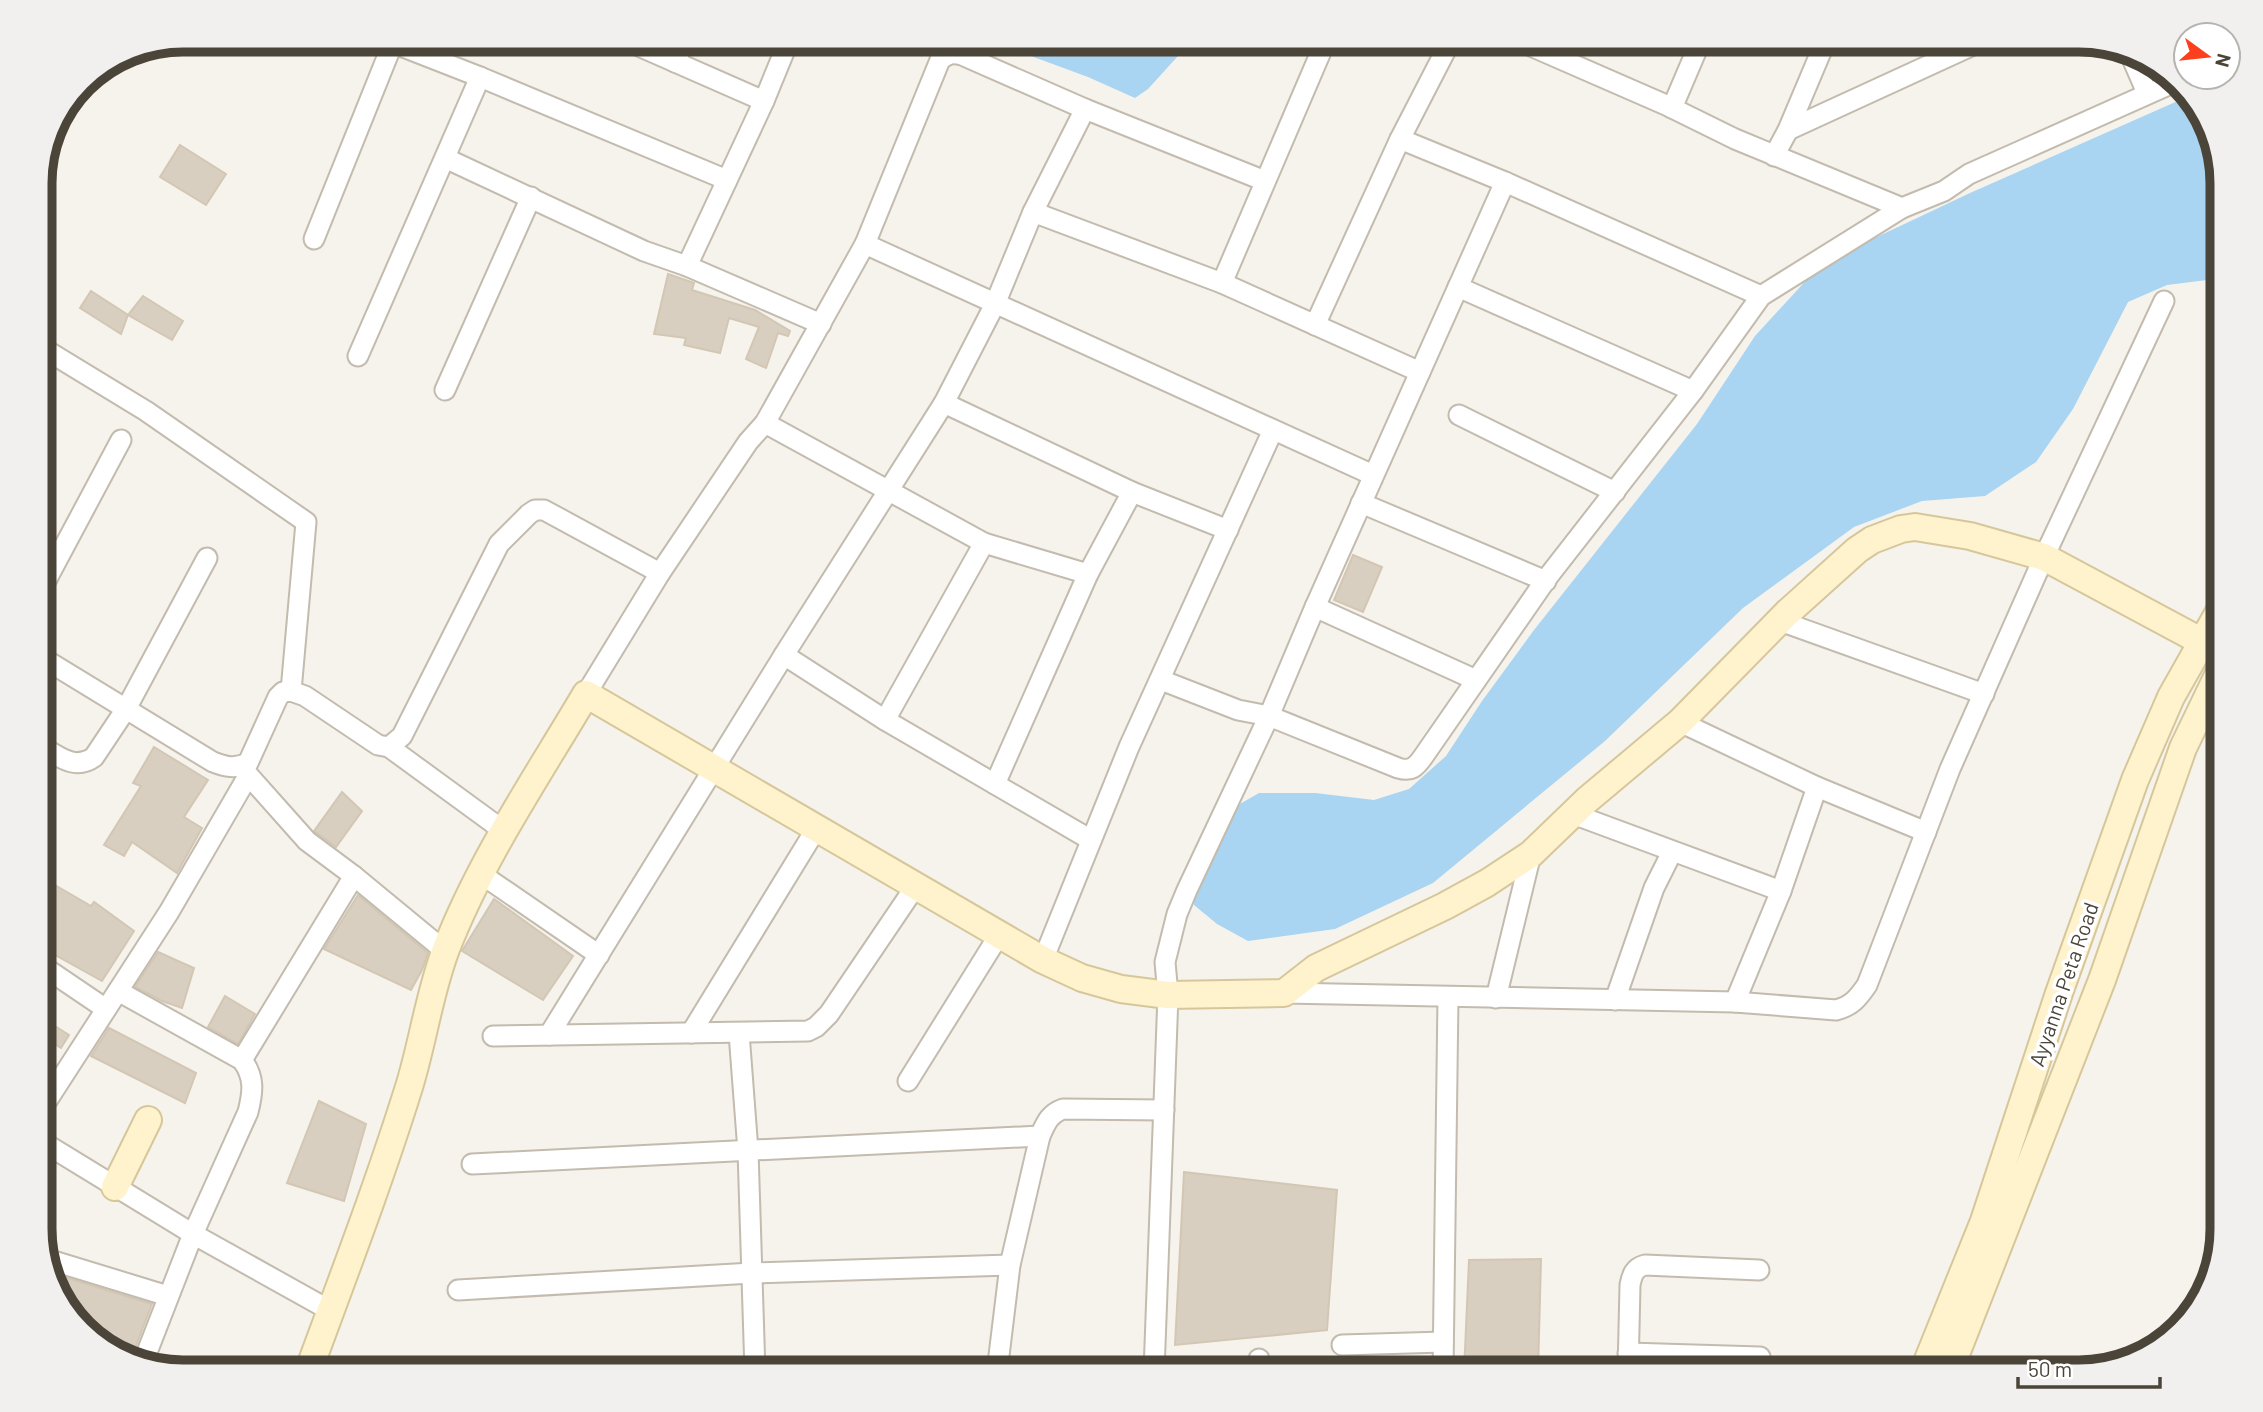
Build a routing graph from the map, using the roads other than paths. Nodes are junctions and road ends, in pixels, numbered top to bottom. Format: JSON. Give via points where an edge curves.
{"nodes":[{"id":1,"x":390,"y":52,"type":"edge"},
{"id":2,"x":419,"y":52,"type":"edge"},
{"id":3,"x":652,"y":52,"type":"edge"},
{"id":4,"x":680,"y":52,"type":"edge"},
{"id":5,"x":784,"y":52,"type":"edge"},
{"id":6,"x":1321,"y":52,"type":"edge"},
{"id":7,"x":1445,"y":52,"type":"edge"},
{"id":8,"x":1563,"y":52,"type":"edge"},
{"id":9,"x":1696,"y":52,"type":"edge"},
{"id":10,"x":1821,"y":52,"type":"edge"},
{"id":11,"x":1958,"y":52,"type":"edge"},
{"id":12,"x":675,"y":62,"type":"junction"},
{"id":13,"x":2135,"y":64,"type":"edge"},
{"id":14,"x":480,"y":77,"type":"junction"},
{"id":15,"x":2166,"y":86,"type":"edge"},
{"id":16,"x":2147,"y":93,"type":"junction"},
{"id":17,"x":764,"y":102,"type":"junction"},
{"id":18,"x":1672,"y":108,"type":"junction"},
{"id":19,"x":1085,"y":109,"type":"junction"},
{"id":20,"x":1788,"y":130,"type":"junction"},
{"id":21,"x":1400,"y":139,"type":"junction"},
{"id":22,"x":1774,"y":156,"type":"junction"},
{"id":23,"x":445,"y":158,"type":"junction"},
{"id":24,"x":727,"y":180,"type":"junction"},
{"id":25,"x":1265,"y":181,"type":"junction"},
{"id":26,"x":1505,"y":182,"type":"junction"},
{"id":27,"x":531,"y":197,"type":"junction"},
{"id":28,"x":1902,"y":208,"type":"junction"},
{"id":29,"x":1033,"y":212,"type":"junction"},
{"id":30,"x":314,"y":239,"type":"dead end"},
{"id":31,"x":864,"y":244,"type":"junction"},
{"id":32,"x":687,"y":266,"type":"junction"},
{"id":33,"x":1223,"y":283,"type":"junction"},
{"id":34,"x":1458,"y":287,"type":"junction"},
{"id":35,"x":1761,"y":296,"type":"junction"},
{"id":36,"x":2164,"y":301,"type":"dead end"},
{"id":37,"x":995,"y":304,"type":"junction"},
{"id":38,"x":821,"y":324,"type":"junction"},
{"id":39,"x":1315,"y":325,"type":"junction"},
{"id":40,"x":53,"y":354,"type":"edge"},
{"id":41,"x":358,"y":356,"type":"dead end"},
{"id":42,"x":1420,"y":372,"type":"junction"},
{"id":43,"x":445,"y":390,"type":"dead end"},
{"id":44,"x":1693,"y":391,"type":"junction"},
{"id":45,"x":944,"y":403,"type":"junction"},
{"id":46,"x":1459,"y":415,"type":"dead end"},
{"id":47,"x":765,"y":423,"type":"junction"},
{"id":48,"x":1273,"y":430,"type":"junction"},
{"id":49,"x":121,"y":440,"type":"dead end"},
{"id":50,"x":1373,"y":475,"type":"junction"},
{"id":51,"x":890,"y":490,"type":"junction"},
{"id":52,"x":1132,"y":492,"type":"junction"},
{"id":53,"x":1615,"y":492,"type":"junction"},
{"id":54,"x":1361,"y":503,"type":"junction"},
{"id":55,"x":1228,"y":530,"type":"junction"},
{"id":56,"x":984,"y":543,"type":"junction"},
{"id":57,"x":2045,"y":557,"type":"junction"},
{"id":58,"x":207,"y":558,"type":"dead end"},
{"id":59,"x":53,"y":568,"type":"edge"},
{"id":60,"x":660,"y":573,"type":"junction"},
{"id":61,"x":1088,"y":573,"type":"junction"},
{"id":62,"x":1546,"y":581,"type":"junction"},
{"id":63,"x":1315,"y":607,"type":"junction"},
{"id":64,"x":1780,"y":621,"type":"junction"},
{"id":65,"x":2210,"y":647,"type":"edge"},
{"id":66,"x":2210,"y":650,"type":"edge"},
{"id":67,"x":784,"y":655,"type":"junction"},
{"id":68,"x":53,"y":664,"type":"edge"},
{"id":69,"x":1161,"y":680,"type":"junction"},
{"id":70,"x":1476,"y":680,"type":"junction"},
{"id":71,"x":291,"y":691,"type":"junction"},
{"id":72,"x":2210,"y":692,"type":"edge"},
{"id":73,"x":586,"y":694,"type":"junction"},
{"id":74,"x":1984,"y":694,"type":"junction"},
{"id":75,"x":126,"y":709,"type":"junction"},
{"id":76,"x":1269,"y":716,"type":"junction"},
{"id":77,"x":885,"y":720,"type":"junction"},
{"id":78,"x":1680,"y":722,"type":"junction"},
{"id":79,"x":389,"y":747,"type":"junction"},
{"id":80,"x":53,"y":753,"type":"edge"},
{"id":81,"x":713,"y":769,"type":"junction"},
{"id":82,"x":244,"y":771,"type":"junction"},
{"id":83,"x":995,"y":784,"type":"junction"},
{"id":84,"x":1817,"y":787,"type":"junction"},
{"id":85,"x":1573,"y":814,"type":"junction"},
{"id":86,"x":816,"y":829,"type":"junction"},
{"id":87,"x":504,"y":831,"type":"junction"},
{"id":88,"x":1926,"y":832,"type":"junction"},
{"id":89,"x":1091,"y":840,"type":"junction"},
{"id":90,"x":1672,"y":852,"type":"junction"},
{"id":91,"x":1531,"y":854,"type":"junction"},
{"id":92,"x":481,"y":874,"type":"junction"},
{"id":93,"x":354,"y":876,"type":"junction"},
{"id":94,"x":915,"y":887,"type":"junction"},
{"id":95,"x":1781,"y":891,"type":"junction"},
{"id":96,"x":999,"y":935,"type":"junction"},
{"id":97,"x":445,"y":951,"type":"junction"},
{"id":98,"x":599,"y":955,"type":"junction"},
{"id":99,"x":1043,"y":960,"type":"junction"},
{"id":100,"x":53,"y":973,"type":"edge"},
{"id":101,"x":118,"y":991,"type":"junction"},
{"id":102,"x":1284,"y":993,"type":"junction"},
{"id":103,"x":1168,"y":995,"type":"junction"},
{"id":104,"x":1448,"y":997,"type":"junction"},
{"id":105,"x":1496,"y":998,"type":"junction"},
{"id":106,"x":1615,"y":1000,"type":"junction"},
{"id":107,"x":1735,"y":1002,"type":"junction"},
{"id":108,"x":106,"y":1009,"type":"junction"},
{"id":109,"x":691,"y":1033,"type":"junction"},
{"id":110,"x":740,"y":1033,"type":"junction"},
{"id":111,"x":549,"y":1035,"type":"junction"},
{"id":112,"x":494,"y":1036,"type":"dead end"},
{"id":113,"x":242,"y":1060,"type":"junction"},
{"id":114,"x":908,"y":1081,"type":"dead end"},
{"id":115,"x":53,"y":1091,"type":"edge"},
{"id":116,"x":1164,"y":1110,"type":"junction"},
{"id":117,"x":148,"y":1120,"type":"dead end"},
{"id":118,"x":1040,"y":1136,"type":"junction"},
{"id":119,"x":53,"y":1148,"type":"edge"},
{"id":120,"x":748,"y":1151,"type":"junction"},
{"id":121,"x":472,"y":1164,"type":"dead end"},
{"id":122,"x":115,"y":1187,"type":"junction"},
{"id":123,"x":193,"y":1234,"type":"junction"},
{"id":124,"x":57,"y":1262,"type":"edge"},
{"id":125,"x":1010,"y":1265,"type":"junction"},
{"id":126,"x":1759,"y":1270,"type":"dead end"},
{"id":127,"x":752,"y":1273,"type":"junction"},
{"id":128,"x":458,"y":1290,"type":"dead end"},
{"id":129,"x":167,"y":1296,"type":"junction"},
{"id":130,"x":331,"y":1311,"type":"junction"},
{"id":131,"x":1443,"y":1342,"type":"junction"},
{"id":132,"x":1342,"y":1345,"type":"dead end"},
{"id":133,"x":146,"y":1354,"type":"edge"},
{"id":134,"x":1760,"y":1357,"type":"dead end"},
{"id":135,"x":313,"y":1360,"type":"edge"},
{"id":136,"x":755,"y":1360,"type":"edge"},
{"id":137,"x":998,"y":1360,"type":"edge"},
{"id":138,"x":1154,"y":1360,"type":"edge"},
{"id":139,"x":1443,"y":1360,"type":"edge"},
{"id":140,"x":1628,"y":1360,"type":"edge"},
{"id":141,"x":1681,"y":1360,"type":"edge"},
{"id":142,"x":1928,"y":1360,"type":"edge"},
{"id":143,"x":1954,"y":1360,"type":"edge"}],
"edges":[{"from":1,"to":30,"type":"street"},
{"from":2,"to":14,"type":"street"},
{"from":3,"to":12,"type":"street"},
{"from":4,"to":12,"type":"street"},
{"from":5,"to":17,"type":"street"},
{"from":6,"to":25,"type":"street"},
{"from":7,"to":21,"type":"street"},
{"from":8,"to":18,"type":"street"},
{"from":9,"to":18,"type":"street"},
{"from":10,"to":20,"type":"street"},
{"from":11,"to":20,"type":"street"},
{"from":12,"to":17,"type":"street"},
{"from":13,"to":16,"type":"street"},
{"from":14,"to":23,"type":"street"},
{"from":14,"to":24,"type":"street"},
{"from":15,"to":16,"type":"street"},
{"from":16,"to":28,"type":"street"},
{"from":17,"to":24,"type":"street"},
{"from":18,"to":22,"type":"street"},
{"from":19,"to":25,"type":"street"},
{"from":19,"to":29,"type":"street"},
{"from":19,"to":31,"type":"street","via":[[962,55],[945,55]]},
{"from":20,"to":22,"type":"street"},
{"from":21,"to":26,"type":"street"},
{"from":21,"to":39,"type":"street"},
{"from":22,"to":28,"type":"street"},
{"from":23,"to":27,"type":"street"},
{"from":23,"to":41,"type":"street"},
{"from":24,"to":32,"type":"street"},
{"from":25,"to":33,"type":"street"},
{"from":26,"to":34,"type":"street"},
{"from":26,"to":35,"type":"street"},
{"from":27,"to":32,"type":"street","via":[[644,251]]},
{"from":27,"to":43,"type":"street"},
{"from":28,"to":35,"type":"street"},
{"from":29,"to":33,"type":"street"},
{"from":29,"to":37,"type":"street"},
{"from":31,"to":37,"type":"street"},
{"from":31,"to":38,"type":"street"},
{"from":32,"to":38,"type":"street"},
{"from":33,"to":39,"type":"street"},
{"from":34,"to":42,"type":"street"},
{"from":34,"to":44,"type":"street"},
{"from":35,"to":44,"type":"street"},
{"from":36,"to":57,"type":"street"},
{"from":37,"to":45,"type":"street"},
{"from":37,"to":48,"type":"street"},
{"from":38,"to":47,"type":"street"},
{"from":39,"to":42,"type":"street"},
{"from":40,"to":71,"type":"street","via":[[146,411],[306,522]]},
{"from":42,"to":50,"type":"street"},
{"from":44,"to":53,"type":"street"},
{"from":45,"to":51,"type":"street"},
{"from":45,"to":52,"type":"street"},
{"from":46,"to":53,"type":"street"},
{"from":47,"to":51,"type":"street"},
{"from":47,"to":60,"type":"street"},
{"from":48,"to":50,"type":"street"},
{"from":48,"to":55,"type":"street"},
{"from":49,"to":59,"type":"street"},
{"from":50,"to":54,"type":"street"},
{"from":51,"to":56,"type":"street"},
{"from":51,"to":67,"type":"street"},
{"from":52,"to":55,"type":"street"},
{"from":52,"to":61,"type":"street"},
{"from":53,"to":62,"type":"street"},
{"from":54,"to":62,"type":"street"},
{"from":54,"to":63,"type":"street"},
{"from":55,"to":69,"type":"street"},
{"from":56,"to":61,"type":"street"},
{"from":56,"to":77,"type":"street"},
{"from":57,"to":64,"type":"street","via":[[1970,536],[1902,529],[1857,550]]},
{"from":57,"to":65,"type":"street"},
{"from":57,"to":74,"type":"street"},
{"from":58,"to":75,"type":"street"},
{"from":60,"to":73,"type":"street"},
{"from":60,"to":79,"type":"street","via":[[544,510],[529,514],[499,544],[402,736]]},
{"from":61,"to":83,"type":"street"},
{"from":62,"to":70,"type":"street"},
{"from":63,"to":70,"type":"street"},
{"from":63,"to":76,"type":"street"},
{"from":64,"to":74,"type":"street"},
{"from":64,"to":78,"type":"street"},
{"from":66,"to":142,"type":"street","name":"Ayyanna Peta Road","via":[[2171,698],[2135,780],[1984,1221]]},
{"from":67,"to":77,"type":"street"},
{"from":67,"to":81,"type":"street"},
{"from":68,"to":75,"type":"street"},
{"from":69,"to":76,"type":"street","via":[[1238,710]]},
{"from":69,"to":89,"type":"street"},
{"from":70,"to":76,"type":"street","via":[[1418,765],[1408,770]]},
{"from":71,"to":79,"type":"street","via":[[378,745]]},
{"from":71,"to":82,"type":"street","via":[[278,697]]},
{"from":72,"to":143,"type":"street","via":[[2183,748],[2102,980]]},
{"from":73,"to":81,"type":"street"},
{"from":73,"to":87,"type":"street"},
{"from":74,"to":88,"type":"street"},
{"from":75,"to":80,"type":"street","via":[[87,762],[70,763]]},
{"from":75,"to":82,"type":"street","via":[[213,762]]},
{"from":76,"to":103,"type":"street","via":[[1177,914],[1165,962]]},
{"from":77,"to":83,"type":"street"},
{"from":78,"to":84,"type":"street"},
{"from":78,"to":85,"type":"street"},
{"from":79,"to":87,"type":"street"},
{"from":81,"to":86,"type":"street"},
{"from":81,"to":98,"type":"street"},
{"from":82,"to":93,"type":"street","via":[[307,841]]},
{"from":82,"to":101,"type":"street","via":[[169,912]]},
{"from":83,"to":89,"type":"street"},
{"from":84,"to":88,"type":"street"},
{"from":84,"to":95,"type":"street"},
{"from":85,"to":90,"type":"street"},
{"from":85,"to":91,"type":"street"},
{"from":86,"to":94,"type":"street"},
{"from":86,"to":109,"type":"street"},
{"from":87,"to":92,"type":"street"},
{"from":88,"to":107,"type":"street","via":[[1867,985],[1849,1007],[1836,1010]]},
{"from":89,"to":99,"type":"street"},
{"from":90,"to":95,"type":"street"},
{"from":90,"to":106,"type":"street","via":[[1654,888]]},
{"from":91,"to":102,"type":"street","via":[[1445,906],[1316,968]]},
{"from":91,"to":105,"type":"street"},
{"from":92,"to":97,"type":"street"},
{"from":92,"to":98,"type":"street"},
{"from":93,"to":97,"type":"street"},
{"from":93,"to":113,"type":"street"},
{"from":94,"to":96,"type":"street"},
{"from":94,"to":110,"type":"street","via":[[816,1027],[800,1032]]},
{"from":95,"to":107,"type":"street"},
{"from":96,"to":99,"type":"street"},
{"from":96,"to":114,"type":"street"},
{"from":97,"to":130,"type":"street","via":[[410,1084]]},
{"from":98,"to":111,"type":"street"},
{"from":99,"to":103,"type":"street","via":[[1121,989]]},
{"from":100,"to":108,"type":"street"},
{"from":101,"to":108,"type":"street"},
{"from":101,"to":113,"type":"street"},
{"from":102,"to":103,"type":"street"},
{"from":102,"to":104,"type":"street"},
{"from":103,"to":116,"type":"street"},
{"from":104,"to":105,"type":"street"},
{"from":104,"to":131,"type":"street"},
{"from":105,"to":106,"type":"street"},
{"from":106,"to":107,"type":"street"},
{"from":108,"to":115,"type":"street"},
{"from":109,"to":110,"type":"street"},
{"from":109,"to":111,"type":"street"},
{"from":110,"to":120,"type":"street"},
{"from":111,"to":112,"type":"street"},
{"from":113,"to":123,"type":"street","via":[[252,1079],[248,1112]]},
{"from":116,"to":118,"type":"street","via":[[1063,1109],[1054,1112]]},
{"from":116,"to":138,"type":"street"},
{"from":117,"to":122,"type":"street"},
{"from":118,"to":120,"type":"street"},
{"from":118,"to":125,"type":"street"},
{"from":119,"to":122,"type":"street"},
{"from":120,"to":121,"type":"street"},
{"from":120,"to":127,"type":"street"},
{"from":122,"to":123,"type":"street"},
{"from":123,"to":129,"type":"street"},
{"from":123,"to":130,"type":"street"},
{"from":124,"to":129,"type":"street"},
{"from":125,"to":127,"type":"street"},
{"from":125,"to":137,"type":"street"},
{"from":126,"to":140,"type":"street","via":[[1639,1266],[1630,1285]]},
{"from":127,"to":128,"type":"street"},
{"from":127,"to":136,"type":"street"},
{"from":129,"to":133,"type":"street"},
{"from":130,"to":135,"type":"street"},
{"from":131,"to":132,"type":"street"},
{"from":131,"to":139,"type":"street"},
{"from":134,"to":141,"type":"street"}]}
